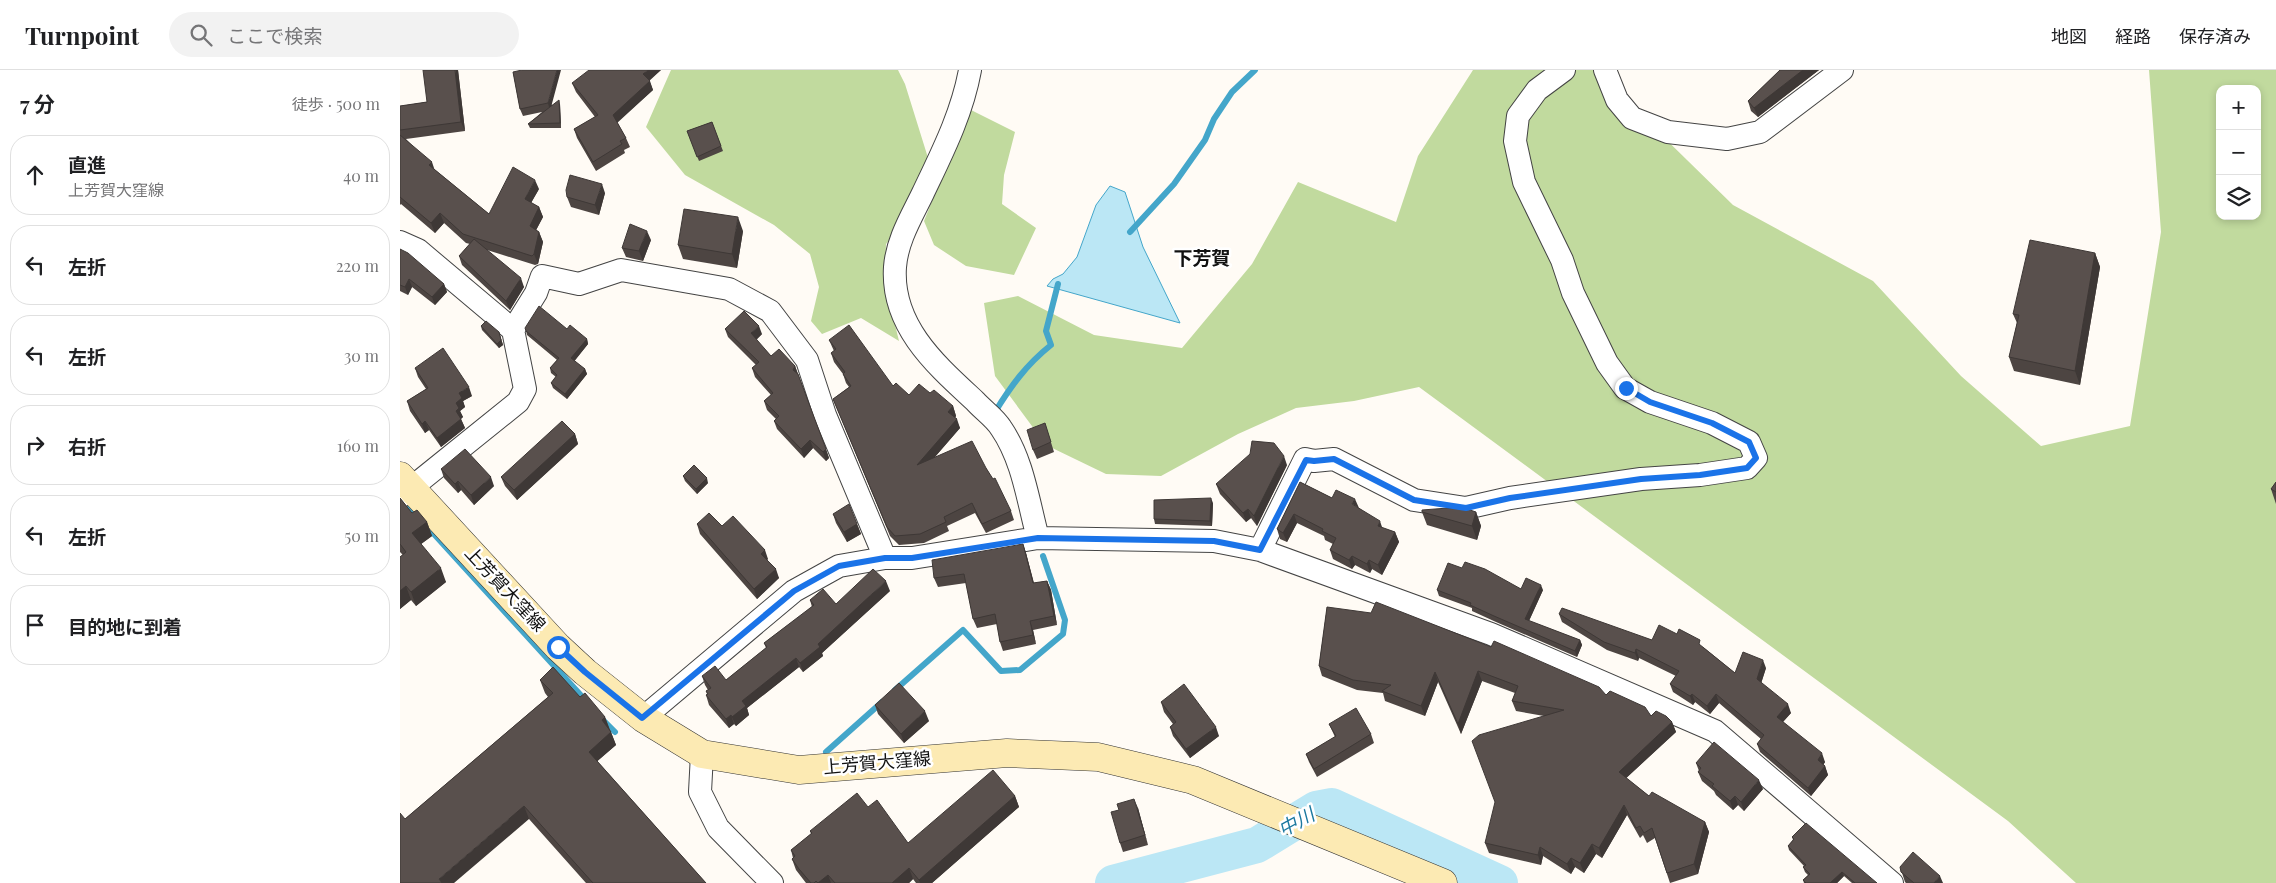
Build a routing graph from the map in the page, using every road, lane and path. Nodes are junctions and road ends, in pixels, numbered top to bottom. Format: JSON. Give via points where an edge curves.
{"nodes":[{"id":1,"x":970,"y":70,"type":"edge"},
{"id":2,"x":1564,"y":70,"type":"edge"},
{"id":3,"x":1605,"y":70,"type":"edge"},
{"id":4,"x":1842,"y":70,"type":"edge"},
{"id":5,"x":400,"y":242,"type":"edge"},
{"id":6,"x":513,"y":330,"type":"junction"},
{"id":7,"x":404,"y":487,"type":"edge"},
{"id":8,"x":1038,"y":538,"type":"junction"},
{"id":9,"x":1260,"y":550,"type":"junction"},
{"id":10,"x":885,"y":558,"type":"junction"},
{"id":11,"x":642,"y":718,"type":"junction"},
{"id":12,"x":702,"y":754,"type":"junction"},
{"id":13,"x":772,"y":883,"type":"edge"},
{"id":14,"x":1443,"y":883,"type":"edge"},
{"id":15,"x":1892,"y":883,"type":"edge"}],
"edges":[{"from":1,"to":8,"type":"street","via":[[950,136],[900,242],[895,267],[897,292],[904,319],[930,359],[1000,426],[1011,444]]},
{"from":2,"to":9,"type":"street","via":[[1537,90],[1518,116],[1515,142],[1524,182],[1607,363],[1626,388],[1650,402],[1712,423],[1749,442],[1756,458],[1747,468],[1641,479],[1510,498],[1466,508],[1414,500],[1334,459],[1306,460]]},
{"from":3,"to":4,"type":"street","via":[[1617,100],[1632,118],[1668,132],[1727,139],[1760,132]]},
{"from":5,"to":6,"type":"street","via":[[418,250]]},
{"from":6,"to":7,"type":"street","via":[[525,389],[518,402]]},
{"from":6,"to":10,"type":"street","via":[[536,293],[542,276],[579,284],[621,270],[729,289],[770,311],[807,360],[825,415]]},
{"from":7,"to":11,"type":"main road","name":"上芳賀大窪線","via":[[558,647]]},
{"from":8,"to":9,"type":"street","via":[[1214,541]]},
{"from":8,"to":10,"type":"street","via":[[912,558]]},
{"from":9,"to":15,"type":"street","via":[[1491,634],[1715,732]]},
{"from":10,"to":11,"type":"street","via":[[839,566],[794,591]]},
{"from":11,"to":12,"type":"main road","name":"上芳賀大窪線"},
{"from":12,"to":13,"type":"street","via":[[700,792],[718,828]]},
{"from":12,"to":14,"type":"main road","name":"上芳賀大窪線","via":[[800,770],[1007,753],[1098,757],[1193,780]]}]}
